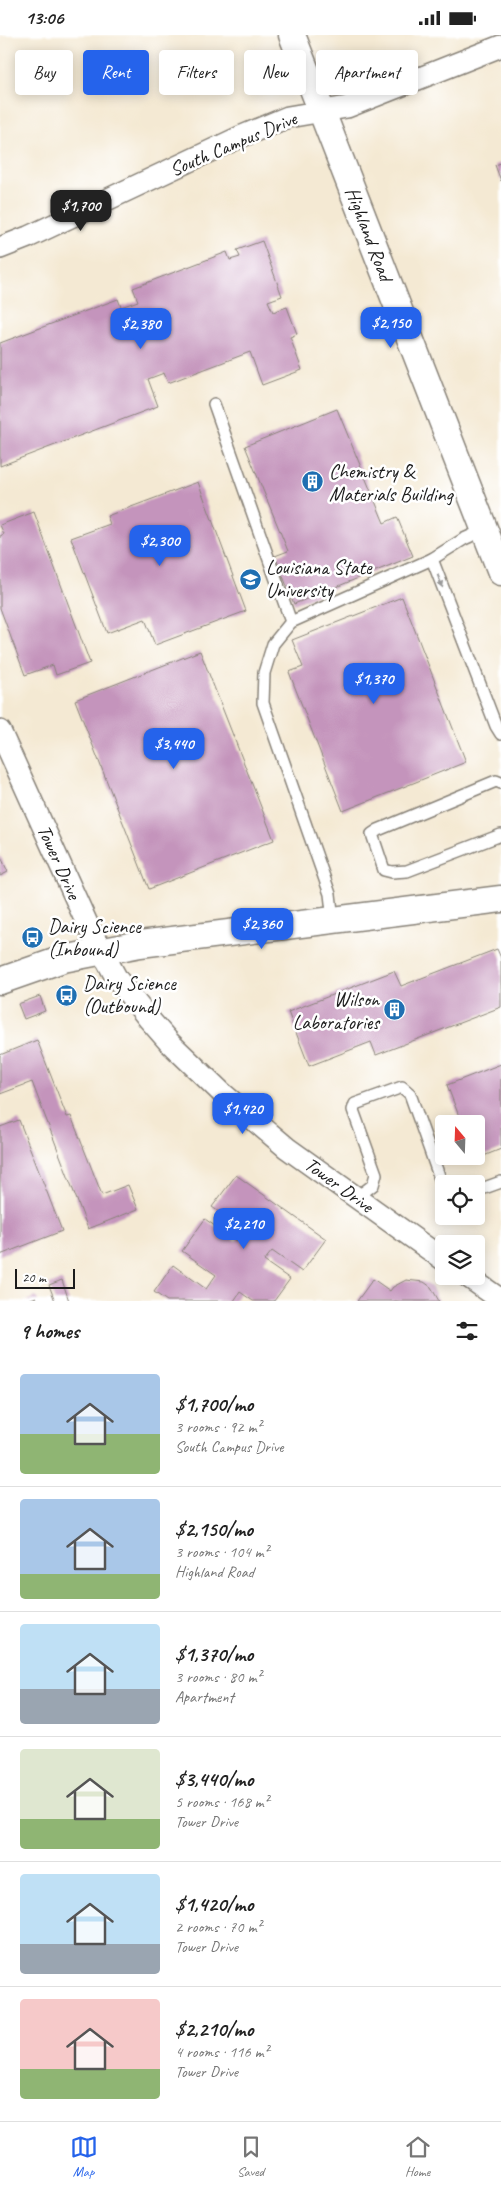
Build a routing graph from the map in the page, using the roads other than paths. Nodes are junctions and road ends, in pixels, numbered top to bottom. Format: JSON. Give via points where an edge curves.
{"nodes":[{"id":1,"x":292,"y":35,"type":"edge"},
{"id":2,"x":501,"y":46,"type":"edge"},
{"id":3,"x":321,"y":111,"type":"junction"},
{"id":4,"x":0,"y":248,"type":"edge"},
{"id":5,"x":214,"y":404,"type":"dead end"},
{"id":6,"x":484,"y":530,"type":"junction"},
{"id":7,"x":432,"y":559,"type":"junction"},
{"id":8,"x":501,"y":572,"type":"edge"},
{"id":9,"x":291,"y":622,"type":"junction"},
{"id":10,"x":0,"y":731,"type":"edge"},
{"id":11,"x":501,"y":734,"type":"edge"},
{"id":12,"x":501,"y":783,"type":"edge"},
{"id":13,"x":501,"y":835,"type":"edge"},
{"id":14,"x":501,"y":899,"type":"edge"},
{"id":15,"x":333,"y":920,"type":"junction"},
{"id":16,"x":102,"y":951,"type":"junction"},
{"id":17,"x":0,"y":981,"type":"edge"},
{"id":18,"x":439,"y":1175,"type":"edge"},
{"id":19,"x":501,"y":1182,"type":"edge"},
{"id":20,"x":485,"y":1188,"type":"edge"},
{"id":21,"x":356,"y":1197,"type":"junction"},
{"id":22,"x":435,"y":1254,"type":"edge"},
{"id":23,"x":480,"y":1285,"type":"edge"},
{"id":24,"x":501,"y":1300,"type":"edge"}],
"edges":[{"from":1,"to":3,"type":"street","name":"Highland Road"},
{"from":2,"to":3,"type":"street","name":"South Campus Drive","via":[[347,107]]},
{"from":3,"to":4,"type":"street","name":"South Campus Drive","via":[[288,117],[240,137]]},
{"from":3,"to":6,"type":"street","name":"Highland Road"},
{"from":5,"to":9,"type":"lane"},
{"from":6,"to":7,"type":"lane"},
{"from":6,"to":8,"type":"street","name":"Highland Road"},
{"from":7,"to":9,"type":"lane"},
{"from":7,"to":11,"type":"lane","one_way":true},
{"from":9,"to":15,"type":"lane","via":[[273,644],[264,673],[263,703],[330,894]]},
{"from":10,"to":16,"type":"street","name":"Tower Drive"},
{"from":12,"to":13,"type":"lane","via":[[496,781],[372,834],[384,870],[392,872],[408,871]]},
{"from":14,"to":15,"type":"street"},
{"from":15,"to":16,"type":"street"},
{"from":16,"to":17,"type":"street","via":[[63,959]]},
{"from":16,"to":21,"type":"street","name":"Tower Drive","via":[[116,979],[168,1042],[287,1148]]},
{"from":18,"to":21,"type":"lane","via":[[410,1094],[402,1087],[355,1105],[353,1110],[376,1174],[372,1185]]},
{"from":19,"to":20,"type":"lane"},
{"from":21,"to":22,"type":"street","name":"Tower Drive"},
{"from":23,"to":24,"type":"street"}]}
